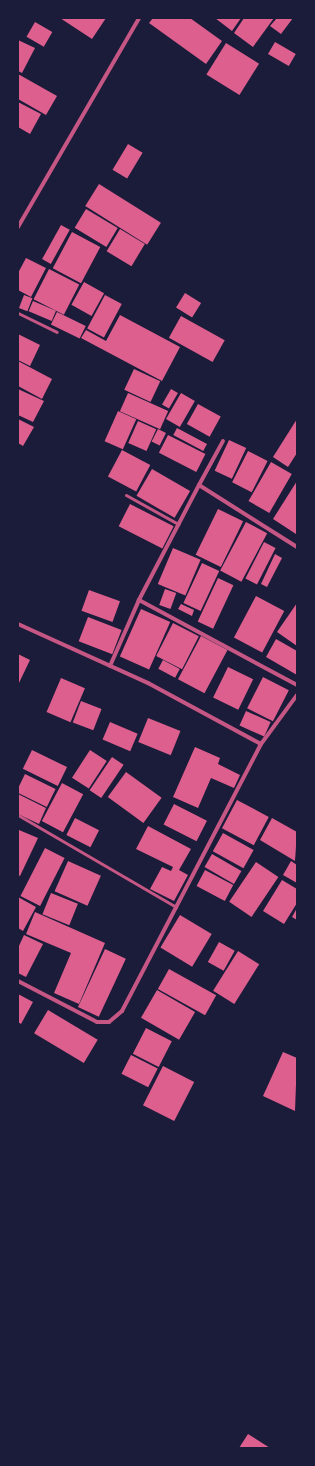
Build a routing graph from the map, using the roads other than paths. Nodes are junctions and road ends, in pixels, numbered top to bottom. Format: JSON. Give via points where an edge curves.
{"nodes":[{"id":1,"x":139,"y":18,"type":"edge"},
{"id":2,"x":18,"y":227,"type":"edge"},
{"id":3,"x":18,"y":313,"type":"edge"},
{"id":4,"x":57,"y":332,"type":"dead end"},
{"id":5,"x":223,"y":440,"type":"dead end"},
{"id":6,"x":199,"y":485,"type":"junction"},
{"id":7,"x":126,"y":495,"type":"dead end"},
{"id":8,"x":178,"y":524,"type":"junction"},
{"id":9,"x":297,"y":547,"type":"edge"},
{"id":10,"x":139,"y":600,"type":"junction"},
{"id":11,"x":18,"y":624,"type":"edge"},
{"id":12,"x":110,"y":666,"type":"junction"},
{"id":13,"x":297,"y":684,"type":"edge"},
{"id":14,"x":297,"y":695,"type":"edge"},
{"id":15,"x":261,"y":744,"type":"junction"},
{"id":16,"x":18,"y":815,"type":"edge"},
{"id":17,"x":176,"y":907,"type":"junction"},
{"id":18,"x":18,"y":981,"type":"edge"}],
"edges":[{"from":1,"to":2,"type":"street"},
{"from":3,"to":4,"type":"lane"},
{"from":5,"to":6,"type":"street"},
{"from":6,"to":8,"type":"street"},
{"from":6,"to":9,"type":"street"},
{"from":7,"to":8,"type":"lane"},
{"from":8,"to":10,"type":"street"},
{"from":10,"to":12,"type":"street"},
{"from":10,"to":13,"type":"street"},
{"from":11,"to":12,"type":"street"},
{"from":12,"to":15,"type":"street"},
{"from":14,"to":15,"type":"street"},
{"from":15,"to":17,"type":"street"},
{"from":16,"to":17,"type":"lane"},
{"from":17,"to":18,"type":"street","via":[[122,1011],[109,1022],[97,1022]]}]}
